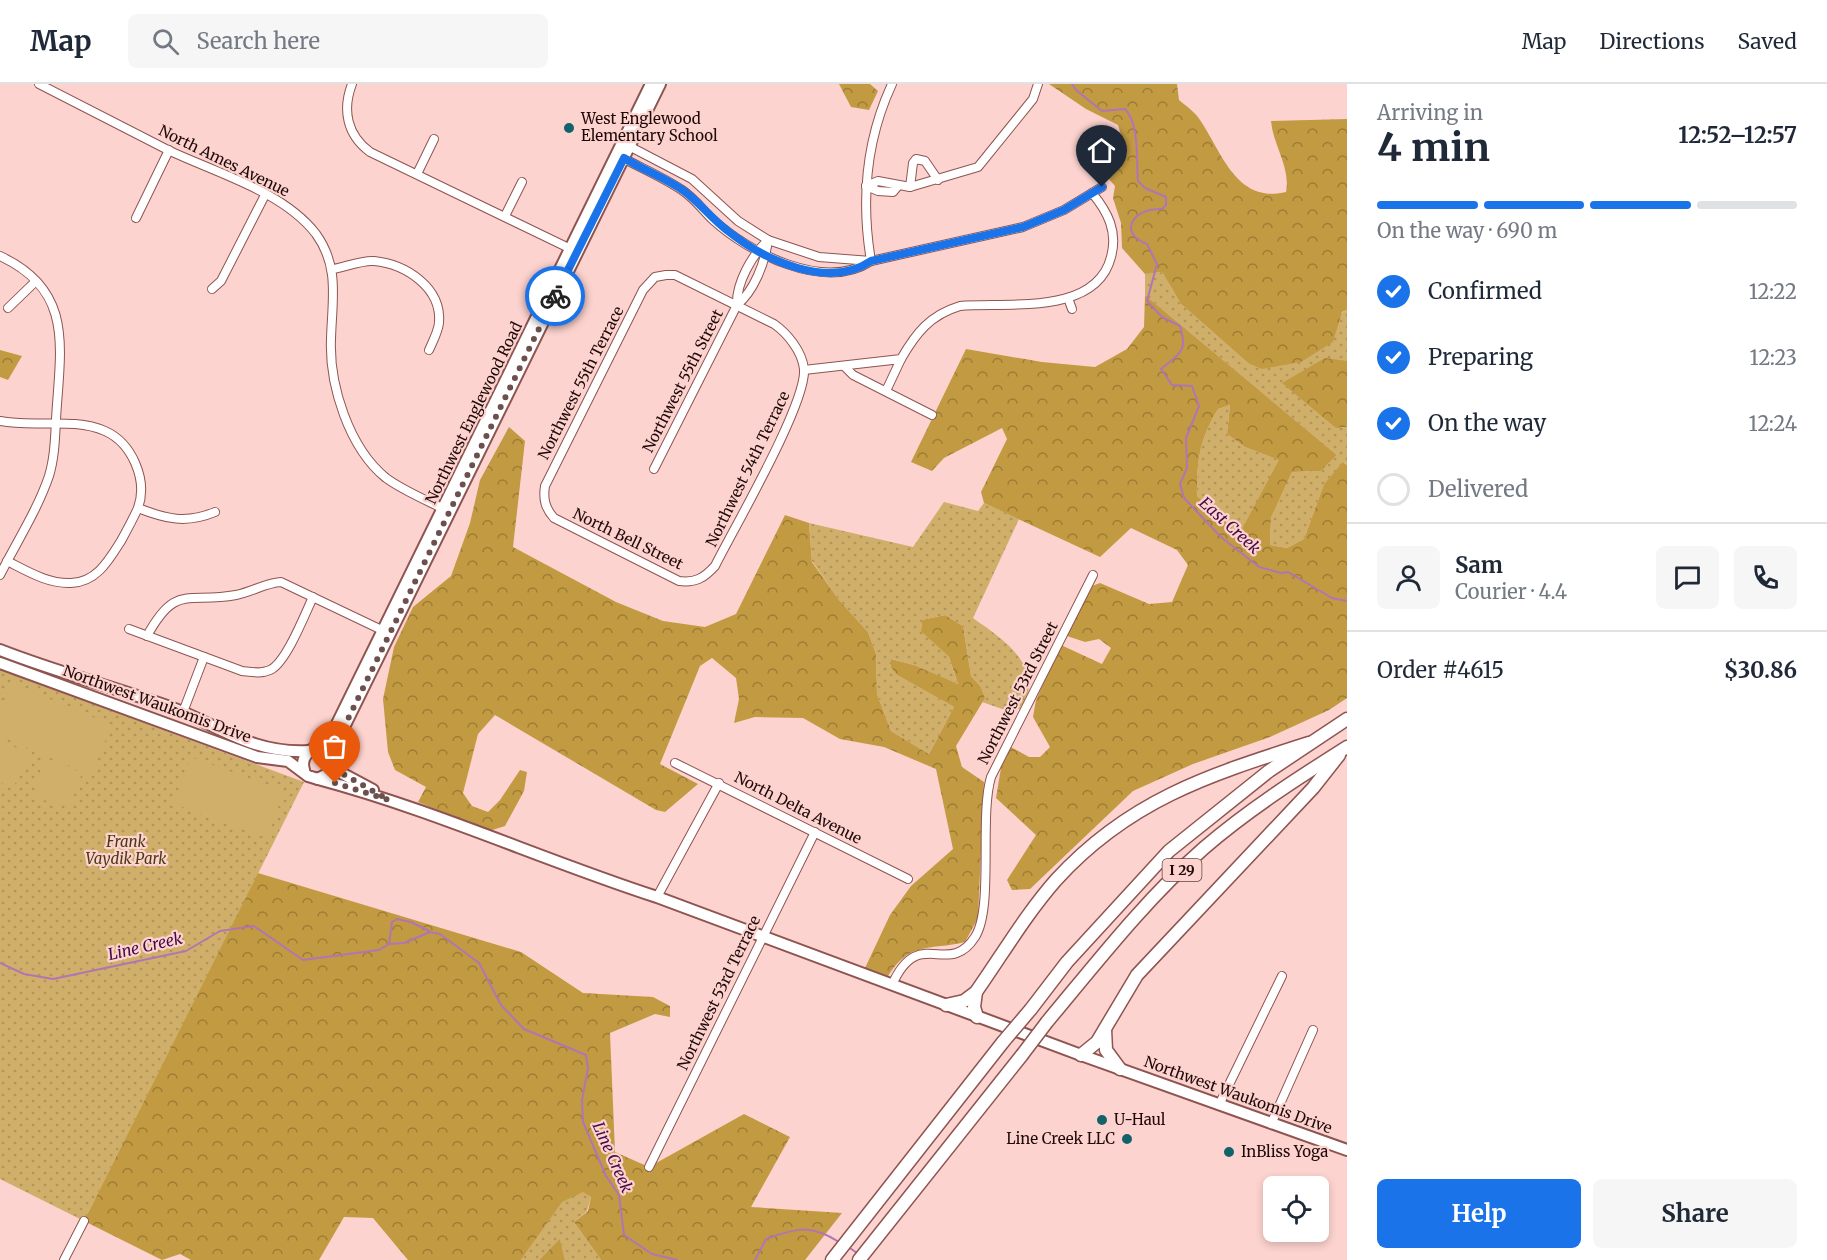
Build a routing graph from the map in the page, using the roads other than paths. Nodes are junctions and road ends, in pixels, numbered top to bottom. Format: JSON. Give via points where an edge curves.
{"nodes":[{"id":1,"x":39,"y":84,"type":"edge"},
{"id":2,"x":352,"y":84,"type":"edge"},
{"id":3,"x":651,"y":84,"type":"edge"},
{"id":4,"x":660,"y":84,"type":"edge"},
{"id":5,"x":892,"y":84,"type":"edge"},
{"id":6,"x":1038,"y":84,"type":"edge"},
{"id":7,"x":434,"y":139,"type":"dead end"},
{"id":8,"x":626,"y":144,"type":"junction"},
{"id":9,"x":169,"y":150,"type":"junction"},
{"id":10,"x":620,"y":156,"type":"junction"},
{"id":11,"x":417,"y":174,"type":"junction"},
{"id":12,"x":938,"y":180,"type":"junction"},
{"id":13,"x":522,"y":182,"type":"dead end"},
{"id":14,"x":866,"y":186,"type":"junction"},
{"id":15,"x":910,"y":187,"type":"junction"},
{"id":16,"x":1102,"y":187,"type":"dead end"},
{"id":17,"x":1092,"y":193,"type":"junction"},
{"id":18,"x":265,"y":195,"type":"junction"},
{"id":19,"x":505,"y":216,"type":"junction"},
{"id":20,"x":136,"y":218,"type":"dead end"},
{"id":21,"x":768,"y":240,"type":"junction"},
{"id":22,"x":572,"y":250,"type":"junction"},
{"id":23,"x":757,"y":251,"type":"junction"},
{"id":24,"x":0,"y":256,"type":"edge"},
{"id":25,"x":766,"y":256,"type":"junction"},
{"id":26,"x":871,"y":261,"type":"junction"},
{"id":27,"x":333,"y":269,"type":"junction"},
{"id":28,"x":744,"y":278,"type":"junction"},
{"id":29,"x":36,"y":281,"type":"junction"},
{"id":30,"x":753,"y":282,"type":"junction"},
{"id":31,"x":212,"y":289,"type":"dead end"},
{"id":32,"x":1068,"y":298,"type":"junction"},
{"id":33,"x":737,"y":305,"type":"junction"},
{"id":34,"x":8,"y":308,"type":"dead end"},
{"id":35,"x":1072,"y":309,"type":"dead end"},
{"id":36,"x":429,"y":350,"type":"dead end"},
{"id":37,"x":901,"y":359,"type":"junction"},
{"id":38,"x":845,"y":367,"type":"junction"},
{"id":39,"x":804,"y":370,"type":"junction"},
{"id":40,"x":886,"y":391,"type":"junction"},
{"id":41,"x":932,"y":415,"type":"dead end"},
{"id":42,"x":0,"y":420,"type":"edge"},
{"id":43,"x":56,"y":425,"type":"junction"},
{"id":44,"x":654,"y":469,"type":"dead end"},
{"id":45,"x":545,"y":505,"type":"joint"},
{"id":46,"x":138,"y":508,"type":"junction"},
{"id":47,"x":447,"y":510,"type":"junction"},
{"id":48,"x":215,"y":512,"type":"dead end"},
{"id":49,"x":7,"y":561,"type":"junction"},
{"id":50,"x":1093,"y":574,"type":"dead end"},
{"id":51,"x":0,"y":575,"type":"edge"},
{"id":52,"x":706,"y":576,"type":"joint"},
{"id":53,"x":314,"y":597,"type":"junction"},
{"id":54,"x":129,"y":629,"type":"dead end"},
{"id":55,"x":386,"y":632,"type":"junction"},
{"id":56,"x":147,"y":636,"type":"junction"},
{"id":57,"x":0,"y":650,"type":"edge"},
{"id":58,"x":204,"y":657,"type":"junction"},
{"id":59,"x":0,"y":663,"type":"edge"},
{"id":60,"x":183,"y":712,"type":"junction"},
{"id":61,"x":1347,"y":719,"type":"edge"},
{"id":62,"x":1309,"y":743,"type":"junction"},
{"id":63,"x":1345,"y":748,"type":"edge"},
{"id":64,"x":312,"y":749,"type":"junction"},
{"id":65,"x":333,"y":760,"type":"junction"},
{"id":66,"x":675,"y":763,"type":"dead end"},
{"id":67,"x":304,"y":770,"type":"junction"},
{"id":68,"x":318,"y":779,"type":"junction"},
{"id":69,"x":719,"y":783,"type":"junction"},
{"id":70,"x":389,"y":800,"type":"junction"},
{"id":71,"x":815,"y":832,"type":"junction"},
{"id":72,"x":908,"y":879,"type":"dead end"},
{"id":73,"x":657,"y":897,"type":"junction"},
{"id":74,"x":762,"y":936,"type":"junction"},
{"id":75,"x":1282,"y":976,"type":"dead end"},
{"id":76,"x":892,"y":985,"type":"junction"},
{"id":77,"x":976,"y":992,"type":"junction"},
{"id":78,"x":946,"y":1005,"type":"junction"},
{"id":79,"x":977,"y":1017,"type":"junction"},
{"id":80,"x":1106,"y":1028,"type":"junction"},
{"id":81,"x":1313,"y":1030,"type":"dead end"},
{"id":82,"x":1081,"y":1055,"type":"junction"},
{"id":83,"x":1120,"y":1069,"type":"junction"},
{"id":84,"x":1219,"y":1105,"type":"junction"},
{"id":85,"x":1271,"y":1124,"type":"junction"},
{"id":86,"x":1347,"y":1150,"type":"edge"},
{"id":87,"x":649,"y":1167,"type":"dead end"},
{"id":88,"x":84,"y":1221,"type":"dead end"},
{"id":89,"x":64,"y":1260,"type":"edge"},
{"id":90,"x":832,"y":1260,"type":"edge"},
{"id":91,"x":859,"y":1260,"type":"edge"}],
"edges":[{"from":1,"to":9,"type":"street","name":"North Ames Avenue"},
{"from":2,"to":11,"type":"street","via":[[347,104],[350,126],[360,145]]},
{"from":3,"to":8,"type":"main road","name":"Northwest Englewood Road"},
{"from":4,"to":8,"type":"main road","name":"Northwest Englewood Road"},
{"from":5,"to":14,"type":"street","via":[[876,125]]},
{"from":6,"to":12,"type":"street","via":[[1033,99],[1016,123],[978,167]]},
{"from":7,"to":11,"type":"street"},
{"from":8,"to":10,"type":"main road","name":"Northwest Englewood Road"},
{"from":8,"to":21,"type":"street","via":[[692,179],[738,221]]},
{"from":9,"to":18,"type":"street","name":"North Ames Avenue"},
{"from":9,"to":20,"type":"street"},
{"from":10,"to":22,"type":"main road","name":"Northwest Englewood Road"},
{"from":10,"to":23,"type":"street","via":[[683,190],[720,225]]},
{"from":11,"to":19,"type":"street"},
{"from":12,"to":15,"type":"street"},
{"from":12,"to":15,"type":"street","via":[[926,160],[916,159]]},
{"from":13,"to":19,"type":"street"},
{"from":14,"to":15,"type":"street","via":[[893,192],[898,186]]},
{"from":14,"to":26,"type":"street"},
{"from":16,"to":17,"type":"street"},
{"from":17,"to":26,"type":"street","via":[[1023,227]]},
{"from":17,"to":32,"type":"street","via":[[1110,220],[1113,249],[1104,274],[1094,285]]},
{"from":18,"to":27,"type":"street","name":"North Ames Avenue","via":[[284,204],[316,234]]},
{"from":18,"to":31,"type":"street","via":[[222,281]]},
{"from":19,"to":22,"type":"street"},
{"from":21,"to":23,"type":"street","name":"Northwest 55th Street"},
{"from":21,"to":25,"type":"street","name":"Northwest 55th Street"},
{"from":21,"to":26,"type":"street","via":[[819,257]]},
{"from":22,"to":47,"type":"main road","name":"Northwest Englewood Road"},
{"from":23,"to":25,"type":"street"},
{"from":23,"to":28,"type":"street","name":"Northwest 55th Street"},
{"from":24,"to":29,"type":"street","via":[[21,266]]},
{"from":25,"to":26,"type":"street","via":[[800,268],[835,273],[858,270]]},
{"from":25,"to":30,"type":"street","name":"Northwest 55th Street"},
{"from":27,"to":36,"type":"street","via":[[371,260],[411,272],[427,288],[437,310],[439,322]]},
{"from":27,"to":47,"type":"street","name":"North Ames Avenue","via":[[331,356],[347,420],[369,462],[387,478]]},
{"from":28,"to":30,"type":"street"},
{"from":28,"to":33,"type":"street","name":"Northwest 55th Street","via":[[736,293]]},
{"from":29,"to":34,"type":"street"},
{"from":29,"to":43,"type":"street","via":[[49,296],[57,315],[60,356]]},
{"from":30,"to":33,"type":"street","name":"Northwest 55th Street"},
{"from":32,"to":35,"type":"street"},
{"from":32,"to":37,"type":"street","via":[[945,310],[921,328]]},
{"from":33,"to":39,"type":"street","via":[[784,331]]},
{"from":33,"to":44,"type":"street","name":"Northwest 55th Street"},
{"from":33,"to":45,"type":"street","name":"Northwest 55th Terrace","via":[[675,275],[655,277],[643,290],[545,486]]},
{"from":37,"to":38,"type":"street"},
{"from":37,"to":40,"type":"street"},
{"from":38,"to":39,"type":"street"},
{"from":38,"to":40,"type":"street"},
{"from":39,"to":52,"type":"street","name":"Northwest 54th Terrace","via":[[798,402],[715,566]]},
{"from":40,"to":41,"type":"street"},
{"from":42,"to":43,"type":"street"},
{"from":43,"to":46,"type":"street","via":[[97,428],[121,442],[139,474]]},
{"from":43,"to":49,"type":"street","via":[[54,453],[44,488]]},
{"from":45,"to":52,"type":"street","name":"North Bell Street","via":[[554,518],[679,581]]},
{"from":46,"to":48,"type":"street","via":[[177,521]]},
{"from":46,"to":49,"type":"street","via":[[109,562],[88,579],[70,584],[46,580]]},
{"from":47,"to":55,"type":"main road","name":"Northwest Englewood Road"},
{"from":49,"to":51,"type":"street"},
{"from":50,"to":76,"type":"street","name":"Northwest 53rd Street","via":[[991,777],[986,797],[983,915],[977,935],[952,954],[908,958]]},
{"from":53,"to":55,"type":"street"},
{"from":53,"to":56,"type":"street","via":[[281,582],[220,598],[180,598],[159,613]]},
{"from":53,"to":58,"type":"street","via":[[274,668],[256,673],[242,671]]},
{"from":54,"to":56,"type":"street"},
{"from":55,"to":64,"type":"main road","name":"Northwest Englewood Road","via":[[332,734]]},
{"from":55,"to":65,"type":"main road","name":"Northwest Englewood Road"},
{"from":56,"to":58,"type":"street"},
{"from":57,"to":60,"type":"main road","name":"Northwest Waukomis Drive"},
{"from":58,"to":60,"type":"street"},
{"from":59,"to":67,"type":"main road","name":"Northwest Waukomis Drive","via":[[257,757],[288,761]]},
{"from":60,"to":64,"type":"main road","name":"Northwest Waukomis Drive","via":[[249,743],[278,749]]},
{"from":61,"to":62,"type":"highway","number":"I 29"},
{"from":62,"to":77,"type":"highway","via":[[1169,793],[1104,834],[1055,882]]},
{"from":62,"to":90,"type":"highway","number":"I 29","bridge":true,"via":[[1169,851],[1068,962]]},
{"from":63,"to":80,"type":"highway","via":[[1313,788],[1137,975]]},
{"from":63,"to":91,"type":"highway","number":"I 29","bridge":true,"via":[[1290,783],[1204,848],[1138,913]]},
{"from":64,"to":65,"type":"main road","via":[[326,750]]},
{"from":64,"to":67,"type":"main road","via":[[303,760]]},
{"from":65,"to":68,"type":"main road","via":[[330,772]]},
{"from":65,"to":70,"type":"main road","via":[[343,774]]},
{"from":66,"to":69,"type":"street","name":"North Delta Avenue"},
{"from":67,"to":68,"type":"main road"},
{"from":68,"to":70,"type":"main road"},
{"from":69,"to":71,"type":"street","name":"North Delta Avenue"},
{"from":69,"to":73,"type":"street"},
{"from":70,"to":73,"type":"main road","name":"Northwest Waukomis Drive"},
{"from":71,"to":72,"type":"street","name":"North Delta Avenue"},
{"from":71,"to":74,"type":"street","name":"Northwest 53rd Terrace"},
{"from":73,"to":74,"type":"main road","name":"Northwest Waukomis Drive"},
{"from":74,"to":76,"type":"main road","name":"Northwest Waukomis Drive"},
{"from":74,"to":87,"type":"street","name":"Northwest 53rd Terrace"},
{"from":75,"to":84,"type":"street"},
{"from":76,"to":78,"type":"main road","name":"Northwest Waukomis Drive"},
{"from":77,"to":78,"type":"highway"},
{"from":77,"to":79,"type":"highway"},
{"from":78,"to":79,"type":"main road","name":"Northwest Waukomis Drive"},
{"from":79,"to":82,"type":"main road","name":"Northwest Waukomis Drive"},
{"from":80,"to":82,"type":"highway","via":[[1091,1050]]},
{"from":80,"to":83,"type":"highway","via":[[1107,1050]]},
{"from":81,"to":85,"type":"street"},
{"from":82,"to":83,"type":"main road","name":"Northwest Waukomis Drive"},
{"from":83,"to":84,"type":"main road","name":"Northwest Waukomis Drive"},
{"from":84,"to":85,"type":"main road","name":"Northwest Waukomis Drive"},
{"from":85,"to":86,"type":"main road","name":"Northwest Waukomis Drive"},
{"from":88,"to":89,"type":"street"}]}
